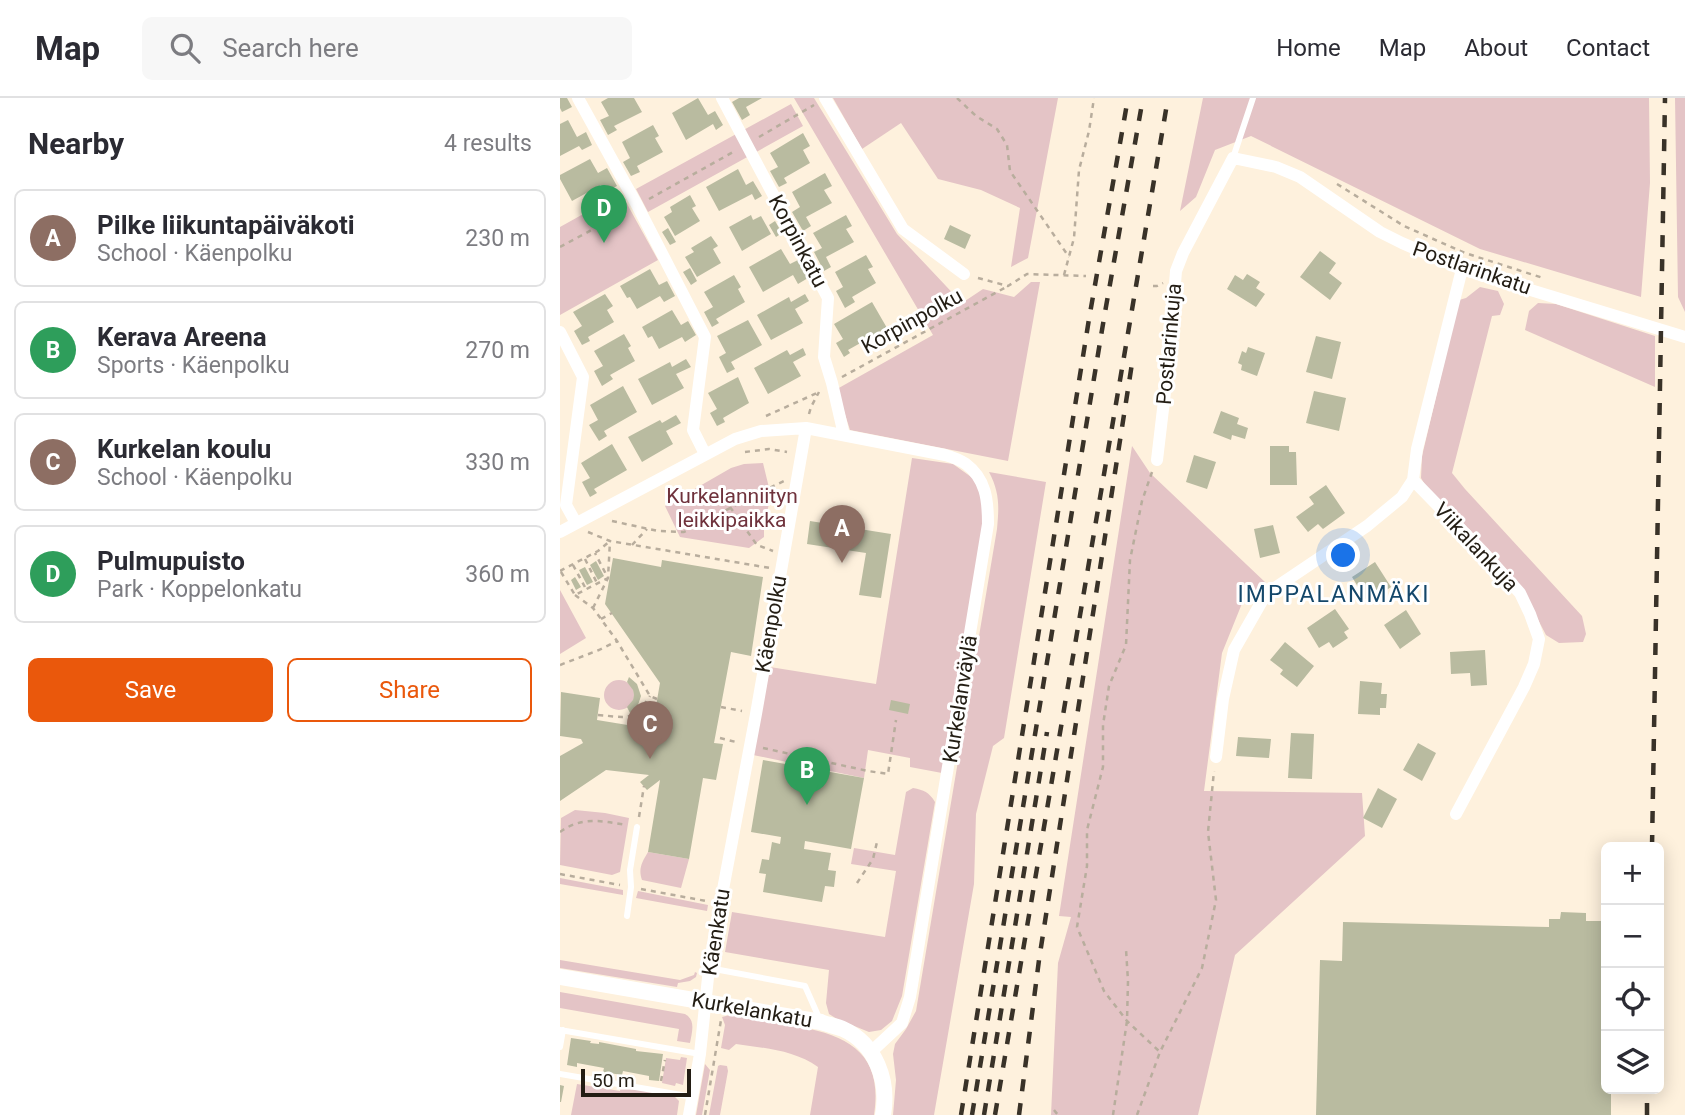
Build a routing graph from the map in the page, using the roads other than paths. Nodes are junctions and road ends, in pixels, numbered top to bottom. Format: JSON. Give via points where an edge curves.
{"nodes":[{"id":1,"x":578,"y":98,"type":"edge"},
{"id":2,"x":722,"y":98,"type":"edge"},
{"id":3,"x":826,"y":98,"type":"edge"},
{"id":4,"x":1253,"y":98,"type":"edge"},
{"id":5,"x":1233,"y":158,"type":"junction"},
{"id":6,"x":1462,"y":270,"type":"junction"},
{"id":7,"x":964,"y":274,"type":"road end"},
{"id":8,"x":560,"y":332,"type":"edge"},
{"id":9,"x":1685,"y":337,"type":"edge"},
{"id":10,"x":806,"y":428,"type":"junction"},
{"id":11,"x":844,"y":435,"type":"junction"},
{"id":12,"x":705,"y":454,"type":"junction"},
{"id":13,"x":1157,"y":460,"type":"road end"},
{"id":14,"x":1413,"y":480,"type":"junction"},
{"id":15,"x":576,"y":523,"type":"junction"},
{"id":16,"x":560,"y":532,"type":"edge"},
{"id":17,"x":1216,"y":757,"type":"road end"},
{"id":18,"x":1456,"y":814,"type":"dead end"},
{"id":19,"x":637,"y":827,"type":"road end"},
{"id":20,"x":726,"y":873,"type":"joint"},
{"id":21,"x":626,"y":916,"type":"dead end"},
{"id":22,"x":709,"y":968,"type":"junction"},
{"id":23,"x":560,"y":977,"type":"edge"},
{"id":24,"x":705,"y":1002,"type":"junction"},
{"id":25,"x":821,"y":1022,"type":"junction"},
{"id":26,"x":561,"y":1030,"type":"edge"},
{"id":27,"x":560,"y":1047,"type":"edge"},
{"id":28,"x":872,"y":1051,"type":"junction"},
{"id":29,"x":700,"y":1054,"type":"junction"},
{"id":30,"x":560,"y":1074,"type":"edge"},
{"id":31,"x":693,"y":1097,"type":"junction"},
{"id":32,"x":690,"y":1115,"type":"edge"},
{"id":33,"x":883,"y":1115,"type":"edge"}],
"edges":[{"from":1,"to":12,"type":"street","via":[[705,337],[693,430]]},
{"from":2,"to":11,"type":"street","name":"Korpinkatu","via":[[828,298],[824,357]]},
{"from":3,"to":7,"type":"street","via":[[903,229]]},
{"from":4,"to":5,"type":"lane"},
{"from":5,"to":6,"type":"street","name":"Postlarinkatu","via":[[1300,177],[1380,232]]},
{"from":5,"to":13,"type":"street","name":"Postlarinkuja","via":[[1176,271]]},
{"from":6,"to":9,"type":"street","name":"Postlarinkatu"},
{"from":6,"to":14,"type":"street"},
{"from":8,"to":15,"type":"street","via":[[583,377],[566,505]]},
{"from":10,"to":11,"type":"street","name":"Kurkelanväylä"},
{"from":10,"to":12,"type":"street","name":"Kurkelanväylä","via":[[761,431]]},
{"from":10,"to":20,"type":"street","name":"Käenpolku"},
{"from":11,"to":28,"type":"street","name":"Kurkelanväylä","via":[[965,463],[982,481],[988,500],[988,524],[910,997],[902,1023]]},
{"from":12,"to":15,"type":"street","name":"Kurkelanväylä"},
{"from":14,"to":17,"type":"street","via":[[1367,527],[1266,594],[1234,650]]},
{"from":14,"to":18,"type":"street","name":"Viikalankuja","via":[[1520,593],[1539,639],[1524,687]]},
{"from":15,"to":16,"type":"street","name":"Kurkelanväylä"},
{"from":19,"to":21,"type":"lane"},
{"from":20,"to":22,"type":"street","name":"Käenkatu"},
{"from":22,"to":24,"type":"street","name":"Käenkatu"},
{"from":22,"to":25,"type":"lane","via":[[805,986]]},
{"from":23,"to":24,"type":"street","name":"Kurkelankatu"},
{"from":24,"to":25,"type":"street","name":"Kurkelankatu"},
{"from":24,"to":29,"type":"street","name":"Käenkatu"},
{"from":25,"to":28,"type":"street","name":"Kurkelankatu","via":[[844,1030]]},
{"from":26,"to":27,"type":"lane"},
{"from":26,"to":29,"type":"lane"},
{"from":28,"to":33,"type":"street","via":[[882,1074]]},
{"from":29,"to":31,"type":"street","name":"Käenkatu"},
{"from":30,"to":31,"type":"lane"},
{"from":31,"to":32,"type":"street","name":"Käenkatu"}]}
